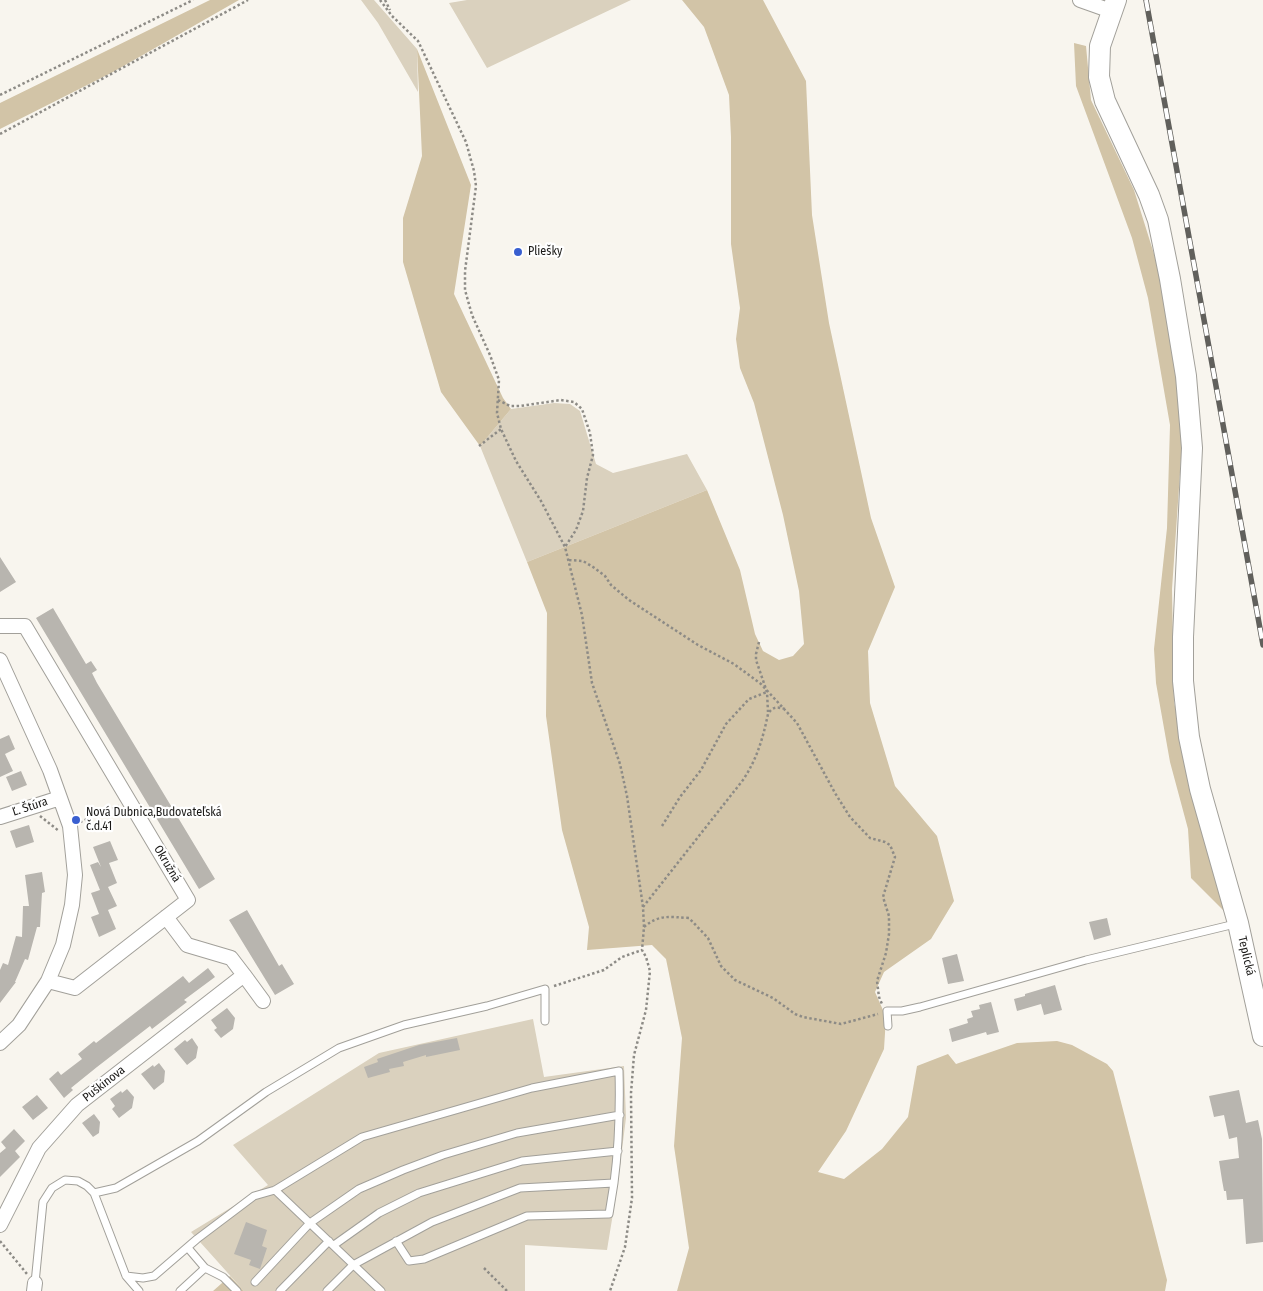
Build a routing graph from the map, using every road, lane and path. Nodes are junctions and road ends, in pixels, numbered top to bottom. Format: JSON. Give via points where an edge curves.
{"nodes":[{"id":1,"x":193,"y":0,"type":"edge"},
{"id":2,"x":248,"y":0,"type":"edge"},
{"id":3,"x":380,"y":0,"type":"edge"},
{"id":4,"x":385,"y":0,"type":"edge"},
{"id":5,"x":1080,"y":0,"type":"edge"},
{"id":6,"x":1113,"y":6,"type":"edge"},
{"id":7,"x":392,"y":16,"type":"junction"},
{"id":8,"x":0,"y":95,"type":"edge"},
{"id":9,"x":0,"y":134,"type":"edge"},
{"id":10,"x":498,"y":400,"type":"junction"},
{"id":11,"x":501,"y":429,"type":"junction"},
{"id":12,"x":479,"y":446,"type":"dead end"},
{"id":13,"x":565,"y":547,"type":"junction"},
{"id":14,"x":569,"y":560,"type":"junction"},
{"id":15,"x":0,"y":626,"type":"edge"},
{"id":16,"x":759,"y":642,"type":"dead end"},
{"id":17,"x":0,"y":660,"type":"edge"},
{"id":18,"x":767,"y":692,"type":"junction"},
{"id":19,"x":785,"y":709,"type":"junction"},
{"id":20,"x":768,"y":714,"type":"junction"},
{"id":21,"x":60,"y":798,"type":"junction"},
{"id":22,"x":130,"y":802,"type":"junction"},
{"id":23,"x":29,"y":808,"type":"junction"},
{"id":24,"x":0,"y":817,"type":"edge"},
{"id":25,"x":70,"y":826,"type":"junction"},
{"id":26,"x":662,"y":826,"type":"dead end"},
{"id":27,"x":643,"y":907,"type":"junction"},
{"id":28,"x":1236,"y":914,"type":"junction"},
{"id":29,"x":166,"y":917,"type":"junction"},
{"id":30,"x":644,"y":927,"type":"junction"},
{"id":31,"x":642,"y":950,"type":"junction"},
{"id":32,"x":244,"y":975,"type":"junction"},
{"id":33,"x":48,"y":981,"type":"junction"},
{"id":34,"x":545,"y":989,"type":"junction"},
{"id":35,"x":263,"y":1001,"type":"dead end"},
{"id":36,"x":887,"y":1010,"type":"junction"},
{"id":37,"x":545,"y":1022,"type":"dead end"},
{"id":38,"x":888,"y":1026,"type":"dead end"},
{"id":39,"x":1263,"y":1036,"type":"edge"},
{"id":40,"x":0,"y":1043,"type":"edge"},
{"id":41,"x":620,"y":1115,"type":"junction"},
{"id":42,"x":618,"y":1151,"type":"junction"},
{"id":43,"x":614,"y":1183,"type":"junction"},
{"id":44,"x":275,"y":1190,"type":"junction"},
{"id":45,"x":94,"y":1193,"type":"junction"},
{"id":46,"x":310,"y":1223,"type":"junction"},
{"id":47,"x":0,"y":1225,"type":"edge"},
{"id":48,"x":0,"y":1241,"type":"edge"},
{"id":49,"x":396,"y":1241,"type":"junction"},
{"id":50,"x":332,"y":1243,"type":"junction"},
{"id":51,"x":188,"y":1248,"type":"junction"},
{"id":52,"x":353,"y":1264,"type":"junction"},
{"id":53,"x":205,"y":1268,"type":"junction"},
{"id":54,"x":484,"y":1268,"type":"dead end"},
{"id":55,"x":126,"y":1276,"type":"junction"},
{"id":56,"x":255,"y":1282,"type":"dead end"},
{"id":57,"x":33,"y":1284,"type":"edge"},
{"id":58,"x":139,"y":1291,"type":"edge"},
{"id":59,"x":180,"y":1291,"type":"edge"},
{"id":60,"x":237,"y":1291,"type":"edge"},
{"id":61,"x":280,"y":1291,"type":"edge"},
{"id":62,"x":327,"y":1291,"type":"edge"},
{"id":63,"x":381,"y":1291,"type":"edge"},
{"id":64,"x":507,"y":1291,"type":"edge"},
{"id":65,"x":610,"y":1291,"type":"edge"}],
"edges":[{"from":1,"to":8,"type":"path"},
{"from":2,"to":9,"type":"path"},
{"from":3,"to":7,"type":"path"},
{"from":4,"to":7,"type":"path"},
{"from":5,"to":6,"type":"street"},
{"from":6,"to":28,"type":"main road","name":"Teplická","via":[[1100,46],[1099,77],[1113,121],[1158,220],[1186,376],[1192,448],[1183,599],[1184,681],[1189,737],[1200,790]]},
{"from":7,"to":10,"type":"path","via":[[418,41],[466,142],[476,186],[465,290],[472,316],[499,380]]},
{"from":10,"to":11,"type":"path","via":[[496,413]]},
{"from":10,"to":13,"type":"path","via":[[510,406],[561,400],[574,402],[582,409],[593,455],[583,511]]},
{"from":11,"to":12,"type":"path"},
{"from":11,"to":13,"type":"path"},
{"from":13,"to":14,"type":"path"},
{"from":14,"to":18,"type":"path","via":[[583,561],[593,567],[629,600],[698,645],[734,664]]},
{"from":14,"to":27,"type":"path","via":[[582,615],[592,683],[622,772]]},
{"from":15,"to":22,"type":"street","name":"Okružná","via":[[25,626]]},
{"from":16,"to":18,"type":"path","via":[[756,660]]},
{"from":17,"to":21,"type":"street"},
{"from":18,"to":19,"type":"path"},
{"from":18,"to":20,"type":"path"},
{"from":18,"to":26,"type":"path","via":[[749,699],[726,724],[701,770]]},
{"from":19,"to":20,"type":"path","via":[[776,707]]},
{"from":19,"to":36,"type":"path","via":[[797,723],[850,817],[870,838],[890,845],[895,857],[883,897],[889,916],[889,934],[877,981],[879,997]]},
{"from":20,"to":27,"type":"path","via":[[754,764]]},
{"from":21,"to":23,"type":"street","name":"Ľ. Štúra"},
{"from":21,"to":25,"type":"street"},
{"from":22,"to":25,"type":"path"},
{"from":22,"to":29,"type":"street","name":"Okružná","via":[[188,900]]},
{"from":23,"to":24,"type":"street","name":"Ľ. Štúra"},
{"from":23,"to":25,"type":"path","via":[[57,831]]},
{"from":25,"to":33,"type":"street","via":[[75,876],[72,905],[63,944]]},
{"from":27,"to":30,"type":"path"},
{"from":28,"to":36,"type":"lane","via":[[920,1007]]},
{"from":28,"to":39,"type":"main road","name":"Teplická"},
{"from":29,"to":32,"type":"street","via":[[188,946],[231,958]]},
{"from":29,"to":33,"type":"street","name":"Okružná","via":[[75,988]]},
{"from":30,"to":31,"type":"path"},
{"from":30,"to":36,"type":"path","via":[[664,916],[689,918],[708,938],[721,966],[735,980],[773,998],[803,1018],[841,1024]]},
{"from":31,"to":34,"type":"path","via":[[622,957],[604,970]]},
{"from":31,"to":65,"type":"path","via":[[650,971],[646,1010],[634,1055],[631,1092],[632,1198],[625,1247]]},
{"from":32,"to":35,"type":"street"},
{"from":32,"to":47,"type":"street","name":"Puškinova","via":[[77,1105],[39,1148]]},
{"from":33,"to":40,"type":"street","via":[[19,1025]]},
{"from":34,"to":37,"type":"lane"},
{"from":34,"to":45,"type":"lane","via":[[404,1025],[339,1048],[266,1092],[192,1144],[116,1188]]},
{"from":36,"to":38,"type":"lane"},
{"from":41,"to":42,"type":"lane"},
{"from":41,"to":44,"type":"lane","via":[[619,1071],[532,1088],[362,1137]]},
{"from":41,"to":46,"type":"lane","via":[[517,1133],[442,1155],[359,1189]]},
{"from":42,"to":43,"type":"lane"},
{"from":42,"to":50,"type":"lane","via":[[522,1161],[427,1190],[379,1213]]},
{"from":43,"to":49,"type":"lane","via":[[520,1188],[432,1222]]},
{"from":43,"to":49,"type":"lane","via":[[609,1214],[527,1216],[424,1259],[409,1261]]},
{"from":44,"to":46,"type":"lane"},
{"from":44,"to":51,"type":"lane","via":[[254,1196]]},
{"from":45,"to":55,"type":"lane"},
{"from":45,"to":57,"type":"lane","via":[[78,1181],[65,1180],[52,1188],[43,1202]]},
{"from":46,"to":50,"type":"lane"},
{"from":46,"to":56,"type":"lane"},
{"from":48,"to":57,"type":"path"},
{"from":49,"to":52,"type":"lane"},
{"from":50,"to":52,"type":"lane"},
{"from":50,"to":61,"type":"lane"},
{"from":51,"to":53,"type":"lane"},
{"from":51,"to":55,"type":"lane","via":[[154,1276]]},
{"from":52,"to":62,"type":"lane"},
{"from":52,"to":63,"type":"lane"},
{"from":53,"to":59,"type":"lane"},
{"from":53,"to":60,"type":"lane","via":[[223,1277]]},
{"from":54,"to":64,"type":"path"},
{"from":55,"to":58,"type":"lane"}]}
